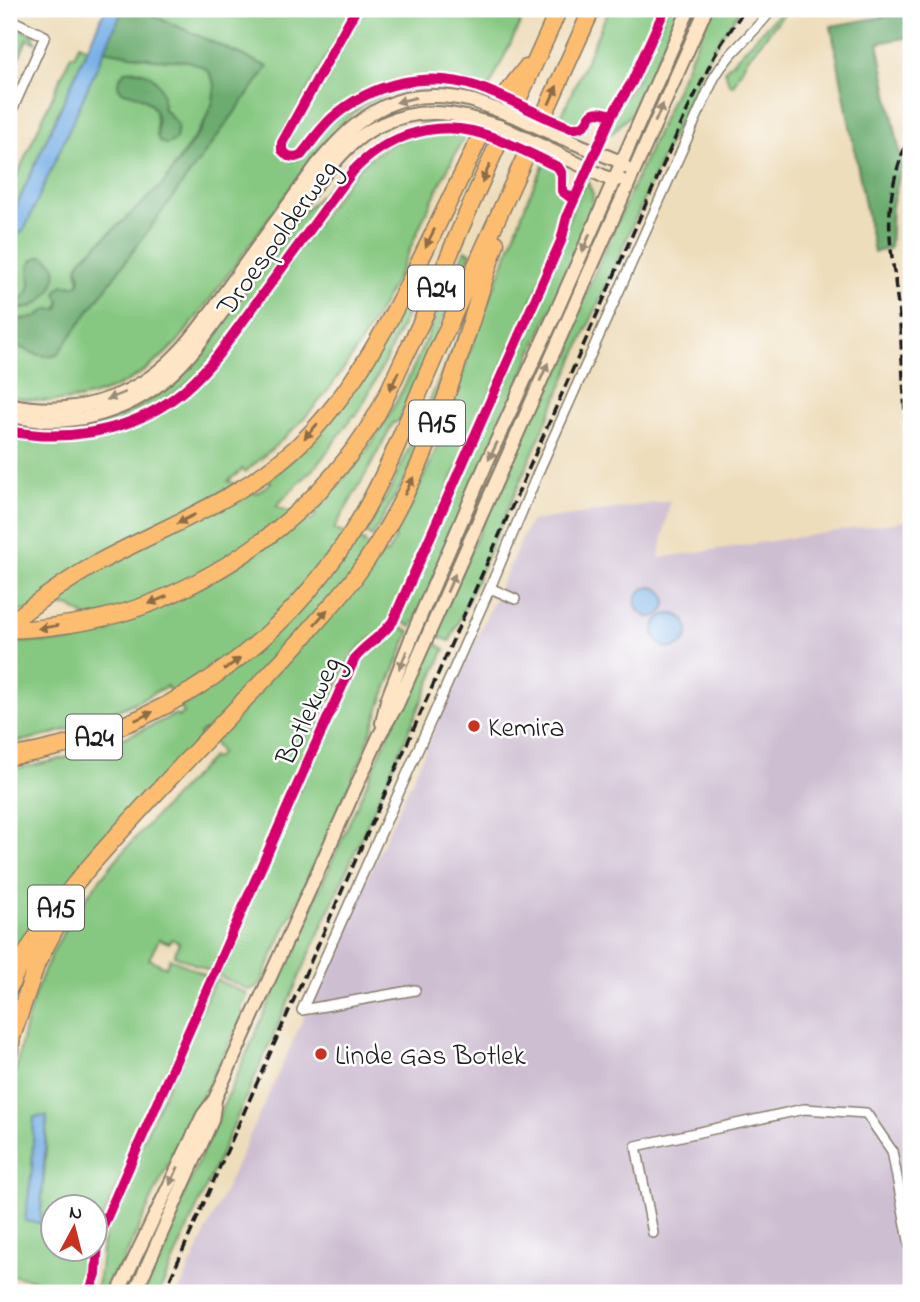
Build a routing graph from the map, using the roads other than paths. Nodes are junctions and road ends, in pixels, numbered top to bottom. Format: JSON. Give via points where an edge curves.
{"nodes":[{"id":1,"x":559,"y":9,"type":"edge"},
{"id":2,"x":592,"y":9,"type":"edge"},
{"id":3,"x":689,"y":9,"type":"edge"},
{"id":4,"x":706,"y":9,"type":"edge"},
{"id":5,"x":772,"y":9,"type":"edge"},
{"id":6,"x":9,"y":19,"type":"edge"},
{"id":7,"x":544,"y":44,"type":"junction"},
{"id":8,"x":9,"y":117,"type":"edge"},
{"id":9,"x":621,"y":162,"type":"junction"},
{"id":10,"x":632,"y":175,"type":"junction"},
{"id":11,"x":516,"y":180,"type":"junction"},
{"id":12,"x":613,"y":181,"type":"junction"},
{"id":13,"x":9,"y":404,"type":"edge"},
{"id":14,"x":9,"y":415,"type":"edge"},
{"id":15,"x":490,"y":588,"type":"junction"},
{"id":16,"x":515,"y":599,"type":"dead end"},
{"id":17,"x":9,"y":624,"type":"edge"},
{"id":18,"x":9,"y":631,"type":"edge"},
{"id":19,"x":380,"y":734,"type":"junction"},
{"id":20,"x":9,"y":757,"type":"edge"},
{"id":21,"x":116,"y":836,"type":"junction"},
{"id":22,"x":9,"y":988,"type":"edge"},
{"id":23,"x":415,"y":990,"type":"dead end"},
{"id":24,"x":9,"y":1055,"type":"edge"},
{"id":25,"x":215,"y":1099,"type":"junction"},
{"id":26,"x":653,"y":1233,"type":"dead end"},
{"id":27,"x":911,"y":1251,"type":"edge"},
{"id":28,"x":118,"y":1293,"type":"edge"},
{"id":29,"x":135,"y":1293,"type":"edge"}],
"edges":[{"from":1,"to":7,"type":"highway","number":"A24"},
{"from":11,"to":2,"type":"highway","number":"A24","one_way":true},
{"from":3,"to":9,"type":"main road"},
{"from":10,"to":4,"type":"main road","one_way":true},
{"from":5,"to":15,"type":"street","via":[[714,78]]},
{"from":6,"to":8,"type":"street","via":[[45,36]]},
{"from":7,"to":17,"type":"highway","number":"A24","one_way":true,"via":[[494,111],[365,361],[308,436],[246,486],[99,562]]},
{"from":7,"to":18,"type":"highway","number":"A24","one_way":true,"via":[[387,397],[356,447],[318,493],[225,567],[152,603],[86,621]]},
{"from":9,"to":10,"type":"main road","name":"Droespolderweg"},
{"from":9,"to":12,"type":"main road"},
{"from":9,"to":13,"type":"main road","name":"Droespolderweg","one_way":true,"bridge":true,"via":[[473,101],[408,98],[373,112],[339,139],[192,338],[160,370],[121,394],[82,406],[48,409]]},
{"from":10,"to":12,"type":"main road"},
{"from":19,"to":10,"type":"main road","one_way":true,"via":[[397,705]]},
{"from":20,"to":11,"type":"highway","number":"A24","one_way":true,"via":[[82,741],[174,701],[272,632],[322,575],[364,512]]},
{"from":21,"to":11,"type":"highway","number":"A15","one_way":true,"via":[[344,592],[376,546],[429,446]]},
{"from":12,"to":14,"type":"main road","name":"Droespolderweg","bridge":true,"via":[[499,126],[466,117],[428,113],[377,126],[337,158],[169,377],[144,396],[88,418],[55,421]]},
{"from":12,"to":19,"type":"main road","one_way":true,"via":[[414,631],[387,700]]},
{"from":15,"to":16,"type":"street"},
{"from":15,"to":23,"type":"street","via":[[302,1010]]},
{"from":19,"to":25,"type":"main road"},
{"from":21,"to":22,"type":"highway","number":"A15","via":[[52,913]]},
{"from":21,"to":24,"type":"highway","number":"A15","via":[[66,909],[37,963]]},
{"from":25,"to":28,"type":"main road","one_way":true,"via":[[203,1115]]},
{"from":25,"to":29,"type":"main road","via":[[212,1120]]},
{"from":26,"to":27,"type":"street","via":[[636,1146],[804,1109],[853,1112],[866,1113],[892,1151]]}]}
